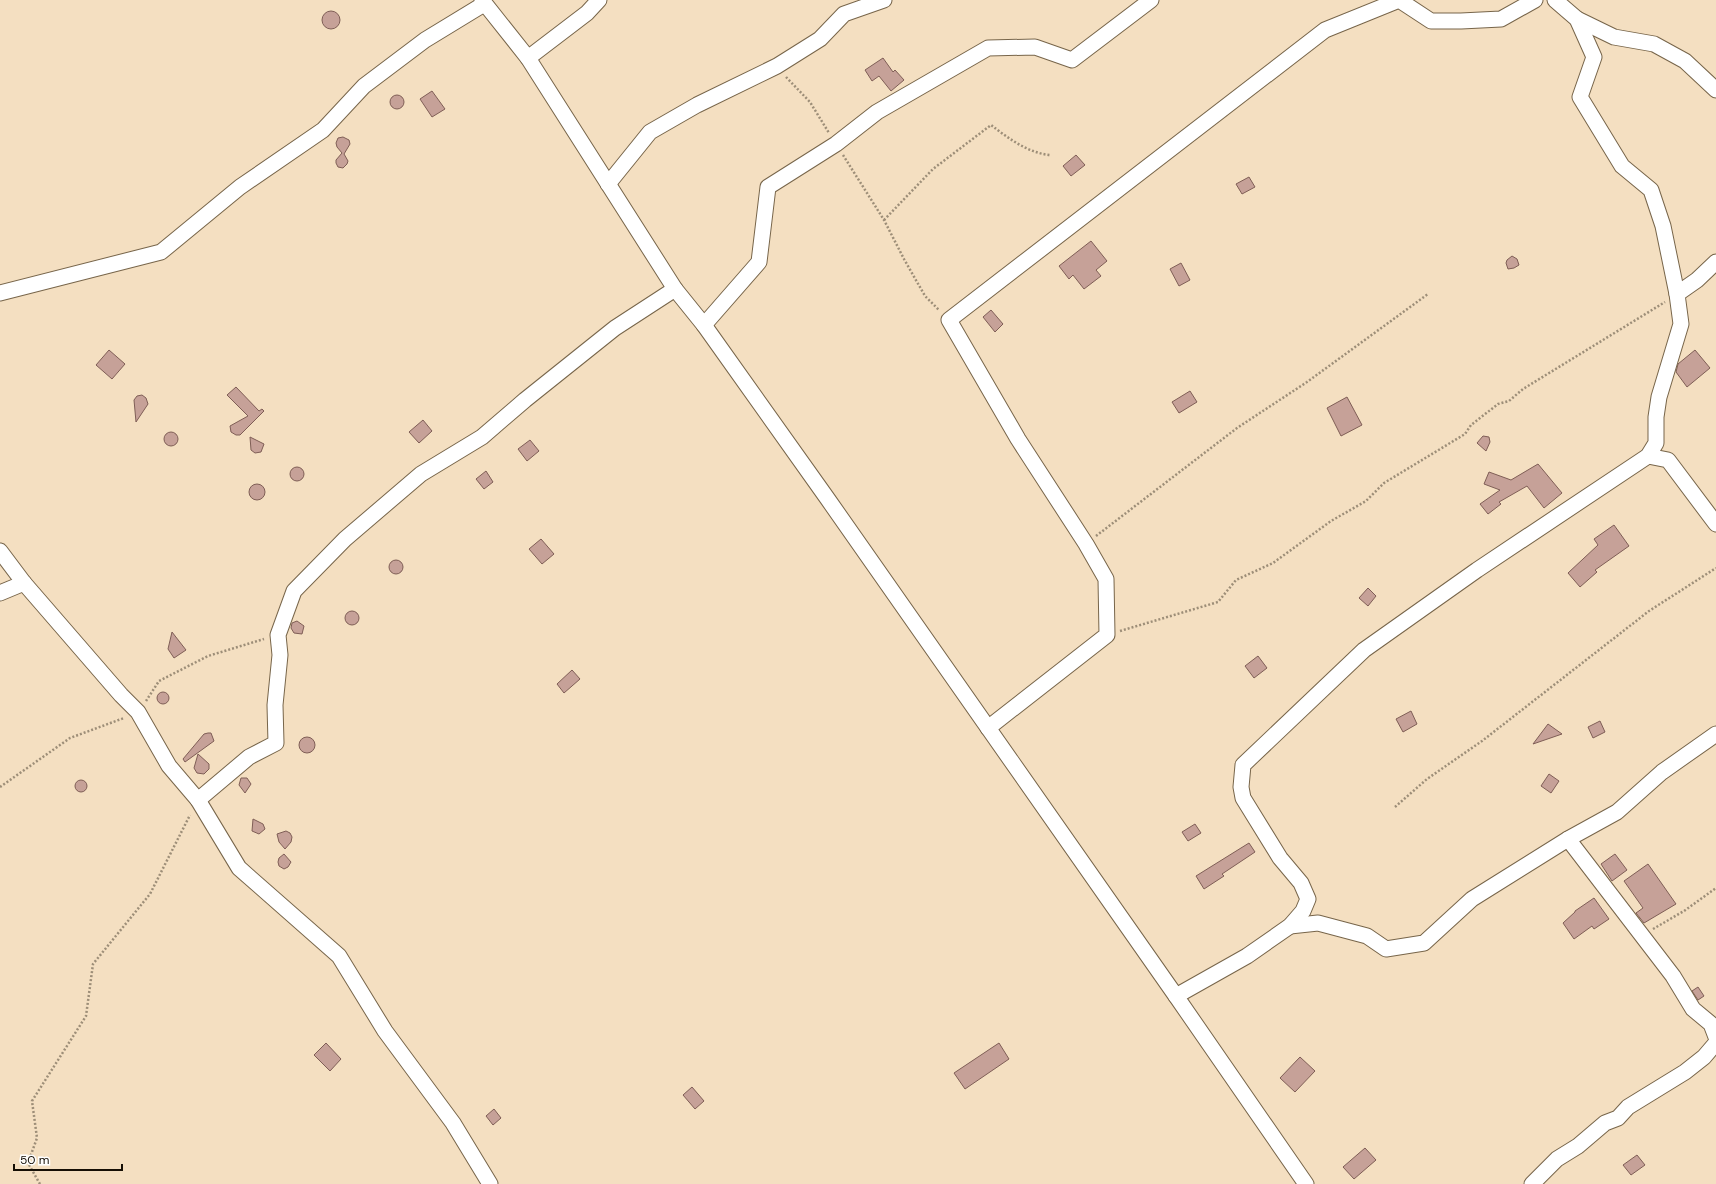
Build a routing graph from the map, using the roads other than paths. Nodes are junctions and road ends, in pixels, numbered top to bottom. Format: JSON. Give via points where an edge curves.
{"nodes":[{"id":1,"x":599,"y":0,"type":"edge"},
{"id":2,"x":884,"y":0,"type":"edge"},
{"id":3,"x":1152,"y":0,"type":"edge"},
{"id":4,"x":1535,"y":0,"type":"edge"},
{"id":5,"x":1555,"y":0,"type":"edge"},
{"id":6,"x":483,"y":2,"type":"edge"},
{"id":7,"x":1577,"y":19,"type":"junction"},
{"id":8,"x":528,"y":58,"type":"junction"},
{"id":9,"x":1716,"y":90,"type":"edge"},
{"id":10,"x":608,"y":184,"type":"junction"},
{"id":11,"x":1716,"y":262,"type":"edge"},
{"id":12,"x":675,"y":289,"type":"junction"},
{"id":13,"x":0,"y":293,"type":"edge"},
{"id":14,"x":1677,"y":294,"type":"junction"},
{"id":15,"x":704,"y":325,"type":"junction"},
{"id":16,"x":1648,"y":456,"type":"junction"},
{"id":17,"x":1716,"y":524,"type":"edge"},
{"id":18,"x":0,"y":551,"type":"edge"},
{"id":19,"x":24,"y":583,"type":"junction"},
{"id":20,"x":0,"y":593,"type":"edge"},
{"id":21,"x":988,"y":728,"type":"junction"},
{"id":22,"x":1716,"y":734,"type":"edge"},
{"id":23,"x":198,"y":800,"type":"junction"},
{"id":24,"x":1568,"y":839,"type":"junction"},
{"id":25,"x":1290,"y":926,"type":"junction"},
{"id":26,"x":1176,"y":996,"type":"junction"},
{"id":27,"x":1716,"y":1037,"type":"edge"},
{"id":28,"x":1716,"y":1043,"type":"edge"},
{"id":29,"x":490,"y":1184,"type":"edge"},
{"id":30,"x":1306,"y":1184,"type":"edge"},
{"id":31,"x":1532,"y":1184,"type":"edge"}],
"edges":[{"from":1,"to":8,"type":"street","via":[[587,13]]},
{"from":2,"to":10,"type":"street","via":[[844,14],[820,39],[777,66],[697,105],[650,132]]},
{"from":3,"to":15,"type":"street","via":[[1072,60],[1035,47],[988,48],[876,112],[836,144],[768,187],[759,262]]},
{"from":4,"to":21,"type":"street","via":[[1501,19],[1461,21],[1431,21],[1399,0],[1324,30],[949,320],[1018,439],[1106,579],[1107,635]]},
{"from":5,"to":7,"type":"street"},
{"from":6,"to":8,"type":"street"},
{"from":6,"to":13,"type":"street","via":[[425,40],[364,86],[323,130],[240,187],[161,252]]},
{"from":7,"to":9,"type":"street","via":[[1614,37],[1654,44],[1685,61]]},
{"from":7,"to":14,"type":"street","via":[[1594,57],[1580,96],[1622,166],[1651,190],[1663,226]]},
{"from":8,"to":10,"type":"street"},
{"from":10,"to":12,"type":"street"},
{"from":11,"to":14,"type":"street"},
{"from":12,"to":15,"type":"street"},
{"from":12,"to":23,"type":"street","via":[[616,328],[524,400],[482,437],[421,474],[345,540],[294,591],[278,635],[280,655],[275,705],[276,743],[249,757]]},
{"from":14,"to":16,"type":"street","via":[[1680,324],[1659,397],[1656,443]]},
{"from":15,"to":21,"type":"street"},
{"from":16,"to":17,"type":"street","via":[[1668,460]]},
{"from":16,"to":25,"type":"street","via":[[1477,570],[1364,650],[1243,765],[1243,798],[1280,858],[1301,883],[1308,900],[1303,911]]},
{"from":18,"to":19,"type":"street"},
{"from":19,"to":20,"type":"street"},
{"from":19,"to":23,"type":"street","via":[[138,712],[169,766]]},
{"from":21,"to":26,"type":"street"},
{"from":22,"to":24,"type":"street","via":[[1662,772],[1618,812]]},
{"from":23,"to":29,"type":"street","via":[[238,868],[339,956],[385,1031],[453,1123]]},
{"from":24,"to":25,"type":"street","via":[[1472,900],[1424,943],[1386,949],[1367,936],[1318,923]]},
{"from":24,"to":27,"type":"street","via":[[1673,976],[1693,1009],[1711,1024]]},
{"from":25,"to":26,"type":"street","via":[[1247,956]]},
{"from":26,"to":30,"type":"street"},
{"from":28,"to":31,"type":"street","via":[[1704,1057],[1684,1072],[1628,1107],[1618,1118],[1605,1123],[1578,1146],[1557,1159]]}]}
